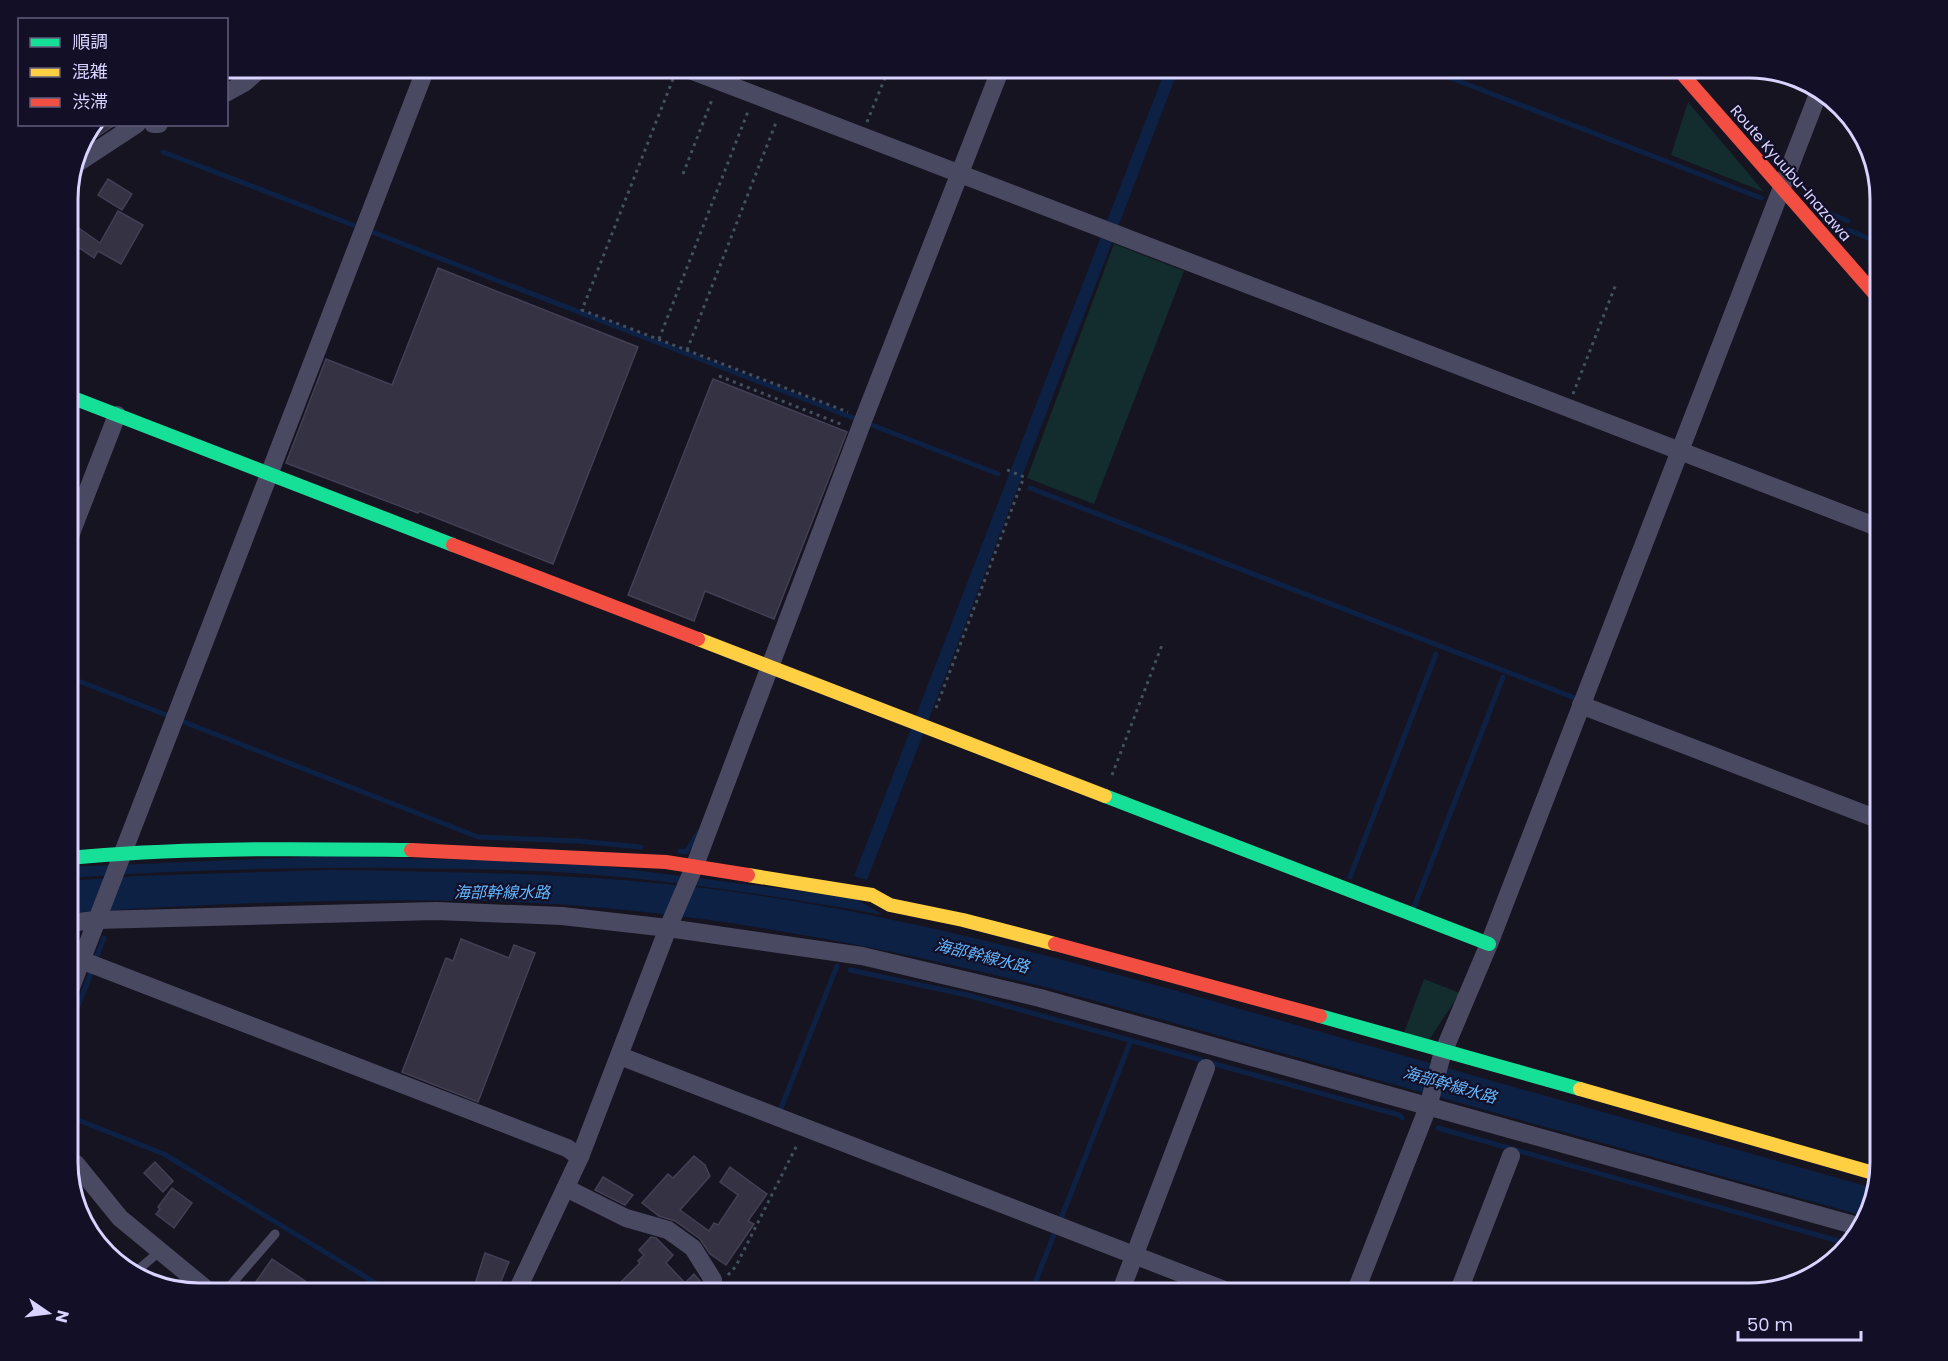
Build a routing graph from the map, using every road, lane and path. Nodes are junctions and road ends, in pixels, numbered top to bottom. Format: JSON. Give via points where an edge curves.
{"nodes":[{"id":1,"x":249,"y":78,"type":"edge"},
{"id":2,"x":422,"y":78,"type":"edge"},
{"id":3,"x":677,"y":78,"type":"edge"},
{"id":4,"x":704,"y":78,"type":"edge"},
{"id":5,"x":885,"y":78,"type":"edge"},
{"id":6,"x":997,"y":78,"type":"edge"},
{"id":7,"x":1686,"y":78,"type":"edge"},
{"id":8,"x":719,"y":81,"type":"junction"},
{"id":9,"x":228,"y":92,"type":"edge"},
{"id":10,"x":755,"y":94,"type":"junction"},
{"id":11,"x":1816,"y":98,"type":"edge"},
{"id":12,"x":783,"y":105,"type":"junction"},
{"id":13,"x":135,"y":126,"type":"edge"},
{"id":14,"x":862,"y":135,"type":"junction"},
{"id":15,"x":85,"y":158,"type":"edge"},
{"id":16,"x":961,"y":173,"type":"junction"},
{"id":17,"x":683,"y":174,"type":"dead end"},
{"id":18,"x":1781,"y":189,"type":"junction"},
{"id":19,"x":1616,"y":284,"type":"dead end"},
{"id":20,"x":1870,"y":288,"type":"edge"},
{"id":21,"x":659,"y":339,"type":"junction"},
{"id":22,"x":687,"y":350,"type":"junction"},
{"id":23,"x":719,"y":376,"type":"dead end"},
{"id":24,"x":78,"y":400,"type":"edge"},
{"id":25,"x":1568,"y":408,"type":"junction"},
{"id":26,"x":117,"y":416,"type":"junction"},
{"id":27,"x":861,"y":424,"type":"junction"},
{"id":28,"x":1680,"y":451,"type":"junction"},
{"id":29,"x":1006,"y":470,"type":"dead end"},
{"id":30,"x":268,"y":475,"type":"junction"},
{"id":31,"x":78,"y":515,"type":"edge"},
{"id":32,"x":1870,"y":524,"type":"edge"},
{"id":33,"x":1162,"y":645,"type":"dead end"},
{"id":34,"x":770,"y":666,"type":"junction"},
{"id":35,"x":1581,"y":705,"type":"junction"},
{"id":36,"x":928,"y":727,"type":"junction"},
{"id":37,"x":1104,"y":795,"type":"junction"},
{"id":38,"x":1870,"y":816,"type":"edge"},
{"id":39,"x":121,"y":857,"type":"junction"},
{"id":40,"x":78,"y":858,"type":"edge"},
{"id":41,"x":694,"y":867,"type":"junction"},
{"id":42,"x":98,"y":916,"type":"junction"},
{"id":43,"x":78,"y":921,"type":"edge"},
{"id":44,"x":668,"y":928,"type":"junction"},
{"id":45,"x":1489,"y":944,"type":"junction"},
{"id":46,"x":81,"y":960,"type":"junction"},
{"id":47,"x":78,"y":968,"type":"edge"},
{"id":48,"x":1444,"y":1053,"type":"junction"},
{"id":49,"x":620,"y":1056,"type":"junction"},
{"id":50,"x":1206,"y":1068,"type":"dead end"},
{"id":51,"x":1428,"y":1107,"type":"junction"},
{"id":52,"x":806,"y":1128,"type":"junction"},
{"id":53,"x":1511,"y":1156,"type":"dead end"},
{"id":54,"x":580,"y":1157,"type":"junction"},
{"id":55,"x":78,"y":1166,"type":"edge"},
{"id":56,"x":1869,"y":1172,"type":"edge"},
{"id":57,"x":566,"y":1188,"type":"junction"},
{"id":58,"x":1853,"y":1225,"type":"edge"},
{"id":59,"x":275,"y":1234,"type":"dead end"},
{"id":60,"x":159,"y":1252,"type":"junction"},
{"id":61,"x":1135,"y":1256,"type":"junction"},
{"id":62,"x":140,"y":1268,"type":"edge"},
{"id":63,"x":198,"y":1283,"type":"edge"},
{"id":64,"x":233,"y":1283,"type":"edge"},
{"id":65,"x":521,"y":1283,"type":"edge"},
{"id":66,"x":709,"y":1283,"type":"edge"},
{"id":67,"x":718,"y":1283,"type":"edge"},
{"id":68,"x":1124,"y":1283,"type":"edge"},
{"id":69,"x":1195,"y":1283,"type":"edge"},
{"id":70,"x":1358,"y":1283,"type":"edge"},
{"id":71,"x":1462,"y":1283,"type":"edge"}],
"edges":[{"from":1,"to":9,"type":"street"},
{"from":2,"to":30,"type":"street"},
{"from":3,"to":21,"type":"path","via":[[582,310]]},
{"from":4,"to":8,"type":"street"},
{"from":5,"to":14,"type":"path"},
{"from":6,"to":16,"type":"street"},
{"from":7,"to":18,"type":"street","name":"Route Kyuubu-Inazawa"},
{"from":8,"to":10,"type":"street"},
{"from":8,"to":17,"type":"path"},
{"from":10,"to":12,"type":"street"},
{"from":10,"to":21,"type":"path"},
{"from":11,"to":18,"type":"street"},
{"from":12,"to":14,"type":"street"},
{"from":12,"to":22,"type":"path"},
{"from":13,"to":15,"type":"street"},
{"from":14,"to":16,"type":"street"},
{"from":16,"to":25,"type":"street"},
{"from":16,"to":27,"type":"street"},
{"from":18,"to":20,"type":"street","name":"Route Kyuubu-Inazawa"},
{"from":18,"to":28,"type":"street"},
{"from":19,"to":25,"type":"path"},
{"from":21,"to":22,"type":"path"},
{"from":22,"to":27,"type":"path"},
{"from":23,"to":27,"type":"path"},
{"from":24,"to":26,"type":"street"},
{"from":25,"to":28,"type":"street"},
{"from":26,"to":30,"type":"street"},
{"from":26,"to":31,"type":"street"},
{"from":27,"to":34,"type":"street"},
{"from":28,"to":32,"type":"street"},
{"from":28,"to":35,"type":"street"},
{"from":29,"to":36,"type":"path","via":[[1024,477]]},
{"from":30,"to":34,"type":"street"},
{"from":30,"to":39,"type":"street"},
{"from":33,"to":37,"type":"path"},
{"from":34,"to":36,"type":"street"},
{"from":34,"to":41,"type":"street"},
{"from":35,"to":38,"type":"street"},
{"from":35,"to":45,"type":"street"},
{"from":36,"to":37,"type":"street"},
{"from":37,"to":45,"type":"street"},
{"from":39,"to":40,"type":"street"},
{"from":39,"to":41,"type":"street","via":[[250,849],[446,850],[666,862]]},
{"from":39,"to":42,"type":"street"},
{"from":41,"to":44,"type":"street"},
{"from":41,"to":48,"type":"street","via":[[872,895],[890,905],[1078,950]]},
{"from":42,"to":43,"type":"street"},
{"from":42,"to":44,"type":"street","via":[[436,911],[562,916]]},
{"from":42,"to":46,"type":"street"},
{"from":44,"to":49,"type":"street"},
{"from":44,"to":51,"type":"street","via":[[873,958],[1040,998]]},
{"from":45,"to":48,"type":"street"},
{"from":46,"to":47,"type":"street"},
{"from":46,"to":54,"type":"street","via":[[556,1144]]},
{"from":48,"to":51,"type":"street"},
{"from":48,"to":56,"type":"street"},
{"from":49,"to":52,"type":"street"},
{"from":49,"to":54,"type":"street"},
{"from":50,"to":61,"type":"street"},
{"from":51,"to":58,"type":"street"},
{"from":51,"to":70,"type":"street"},
{"from":52,"to":61,"type":"street"},
{"from":52,"to":67,"type":"path","via":[[736,1266]]},
{"from":53,"to":71,"type":"street"},
{"from":54,"to":57,"type":"street"},
{"from":55,"to":60,"type":"street","via":[[120,1218]]},
{"from":57,"to":65,"type":"street"},
{"from":57,"to":66,"type":"street","via":[[626,1218],[668,1230],[693,1248]]},
{"from":59,"to":64,"type":"lane"},
{"from":60,"to":62,"type":"lane"},
{"from":60,"to":63,"type":"street"},
{"from":61,"to":68,"type":"street"},
{"from":61,"to":69,"type":"street"}]}
